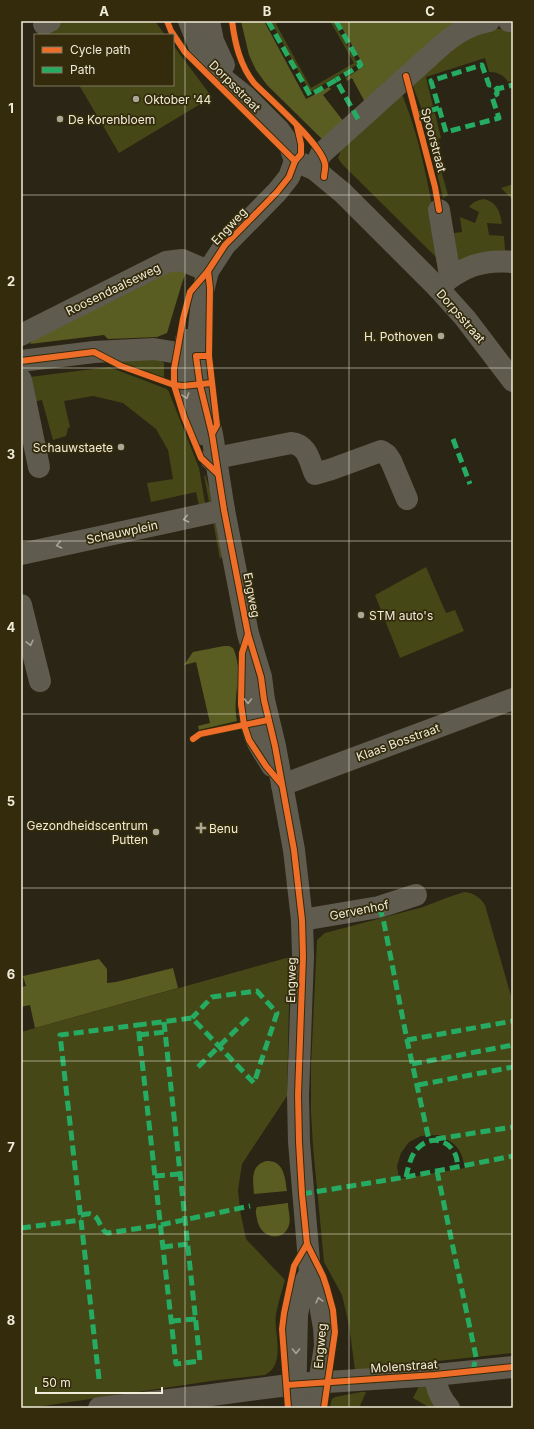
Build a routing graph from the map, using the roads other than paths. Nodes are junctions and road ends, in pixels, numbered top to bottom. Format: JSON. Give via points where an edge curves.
{"nodes":[{"id":1,"x":489,"y":21,"type":"edge"},
{"id":2,"x":509,"y":21,"type":"edge"},
{"id":3,"x":513,"y":21,"type":"edge"},
{"id":4,"x":198,"y":22,"type":"edge"},
{"id":5,"x":304,"y":165,"type":"junction"},
{"id":6,"x":439,"y":210,"type":"dead end"},
{"id":7,"x":513,"y":262,"type":"edge"},
{"id":8,"x":205,"y":281,"type":"junction"},
{"id":9,"x":444,"y":282,"type":"junction"},
{"id":10,"x":21,"y":335,"type":"edge"},
{"id":11,"x":190,"y":355,"type":"junction"},
{"id":12,"x":21,"y":361,"type":"edge"},
{"id":13,"x":21,"y":380,"type":"edge"},
{"id":14,"x":513,"y":381,"type":"edge"},
{"id":15,"x":215,"y":463,"type":"junction"},
{"id":16,"x":39,"y":466,"type":"dead end"},
{"id":17,"x":407,"y":499,"type":"dead end"},
{"id":18,"x":224,"y":510,"type":"junction"},
{"id":19,"x":21,"y":554,"type":"edge"},
{"id":20,"x":21,"y":606,"type":"edge"},
{"id":21,"x":40,"y":680,"type":"dead end"},
{"id":22,"x":513,"y":699,"type":"edge"},
{"id":23,"x":282,"y":785,"type":"junction"},
{"id":24,"x":416,"y":895,"type":"dead end"},
{"id":25,"x":302,"y":920,"type":"junction"},
{"id":26,"x":310,"y":1273,"type":"junction"},
{"id":27,"x":513,"y":1367,"type":"edge"},
{"id":28,"x":435,"y":1375,"type":"junction"},
{"id":29,"x":319,"y":1383,"type":"junction"},
{"id":30,"x":296,"y":1384,"type":"junction"},
{"id":31,"x":99,"y":1408,"type":"edge"},
{"id":32,"x":295,"y":1408,"type":"edge"},
{"id":33,"x":315,"y":1408,"type":"edge"},
{"id":34,"x":449,"y":1408,"type":"edge"}],
"edges":[{"from":1,"to":5,"type":"street","name":"Engweg","via":[[474,24],[457,33],[321,154]]},
{"from":2,"to":3,"type":"street"},
{"from":4,"to":5,"type":"street","name":"Dorpsstraat","via":[[199,46],[220,76],[245,96],[279,130]]},
{"from":5,"to":8,"type":"street","name":"Engweg","via":[[289,177],[225,245]]},
{"from":5,"to":9,"type":"street","name":"Dorpsstraat","via":[[343,193]]},
{"from":6,"to":9,"type":"street"},
{"from":7,"to":9,"type":"street","via":[[479,263]]},
{"from":8,"to":10,"type":"street","name":"Roosendaalseweg","via":[[182,260],[166,262]]},
{"from":8,"to":11,"type":"street","name":"Engweg"},
{"from":9,"to":14,"type":"street","name":"Dorpsstraat","via":[[465,318]]},
{"from":11,"to":12,"type":"street","via":[[154,349],[94,352]]},
{"from":11,"to":15,"type":"street","name":"Engweg","via":[[182,374],[184,392]]},
{"from":13,"to":16,"type":"street"},
{"from":15,"to":17,"type":"street","via":[[291,443],[299,444],[305,449],[315,474],[381,452],[387,454],[391,461]]},
{"from":15,"to":18,"type":"street","name":"Engweg"},
{"from":18,"to":19,"type":"street","name":"Schauwplein","one_way":true},
{"from":18,"to":23,"type":"street","name":"Engweg","via":[[248,634],[261,677]]},
{"from":20,"to":21,"type":"street","one_way":true},
{"from":22,"to":23,"type":"street","name":"Klaas Bosstraat"},
{"from":23,"to":25,"type":"street","name":"Engweg","via":[[294,850]]},
{"from":24,"to":25,"type":"street","name":"Gervenhof","via":[[380,907]]},
{"from":25,"to":26,"type":"street","name":"Engweg","via":[[299,1142]]},
{"from":29,"to":26,"type":"street","name":"Engweg","one_way":true,"via":[[325,1346],[324,1328],[319,1300]]},
{"from":26,"to":30,"type":"street","name":"Engweg","one_way":true,"via":[[302,1288],[297,1315]]},
{"from":27,"to":28,"type":"street","name":"Molenstraat"},
{"from":28,"to":29,"type":"street","name":"Molenstraat"},
{"from":28,"to":34,"type":"street","via":[[440,1396]]},
{"from":29,"to":30,"type":"street","name":"Molenstraat"},
{"from":29,"to":33,"type":"street","name":"Engweg"},
{"from":30,"to":31,"type":"street","name":"Molenstraat"},
{"from":30,"to":32,"type":"street","name":"Engweg"}]}
